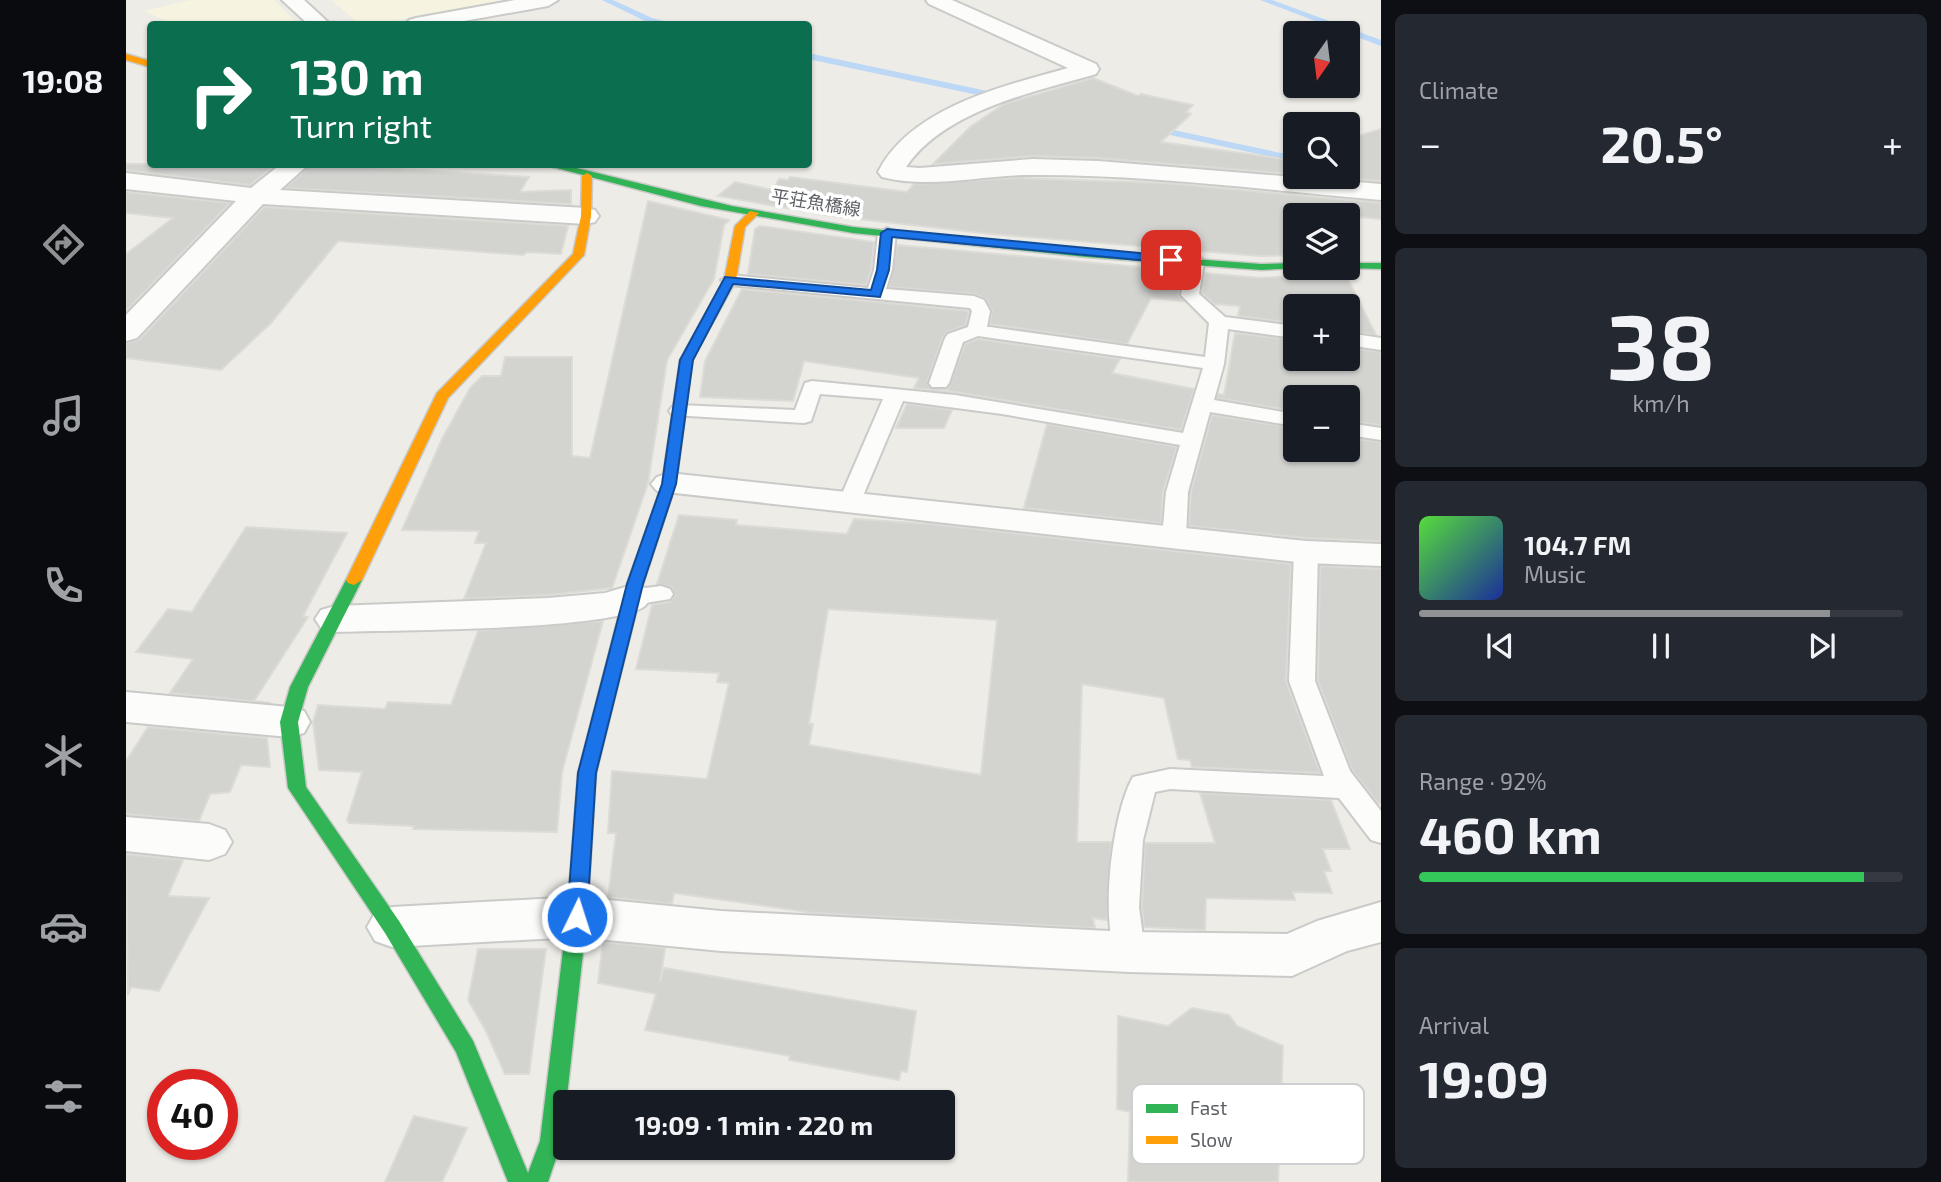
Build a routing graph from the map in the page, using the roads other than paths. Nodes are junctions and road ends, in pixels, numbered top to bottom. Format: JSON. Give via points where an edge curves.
{"nodes":[{"id":1,"x":292,"y":0,"type":"edge"},
{"id":2,"x":548,"y":0,"type":"edge"},
{"id":3,"x":936,"y":0,"type":"edge"},
{"id":4,"x":316,"y":21,"type":"edge"},
{"id":5,"x":432,"y":21,"type":"edge"},
{"id":6,"x":126,"y":57,"type":"edge"},
{"id":7,"x":147,"y":63,"type":"edge"},
{"id":8,"x":921,"y":139,"type":"junction"},
{"id":9,"x":292,"y":168,"type":"edge"},
{"id":10,"x":560,"y":168,"type":"edge"},
{"id":11,"x":976,"y":172,"type":"junction"},
{"id":12,"x":587,"y":176,"type":"junction"},
{"id":13,"x":126,"y":181,"type":"edge"},
{"id":14,"x":1381,"y":192,"type":"edge"},
{"id":15,"x":256,"y":196,"type":"junction"},
{"id":16,"x":754,"y":213,"type":"junction"},
{"id":17,"x":586,"y":216,"type":"junction"},
{"id":18,"x":887,"y":233,"type":"junction"},
{"id":19,"x":1195,"y":261,"type":"junction"},
{"id":20,"x":1283,"y":265,"type":"edge"},
{"id":21,"x":1360,"y":266,"type":"edge"},
{"id":22,"x":1381,"y":266,"type":"edge"},
{"id":23,"x":730,"y":280,"type":"junction"},
{"id":24,"x":876,"y":294,"type":"junction"},
{"id":25,"x":1219,"y":322,"type":"junction"},
{"id":26,"x":977,"y":330,"type":"junction"},
{"id":27,"x":1283,"y":330,"type":"edge"},
{"id":28,"x":126,"y":332,"type":"edge"},
{"id":29,"x":1360,"y":341,"type":"edge"},
{"id":30,"x":1381,"y":344,"type":"edge"},
{"id":31,"x":1214,"y":365,"type":"junction"},
{"id":32,"x":939,"y":383,"type":"dead end"},
{"id":33,"x":895,"y":394,"type":"junction"},
{"id":34,"x":1204,"y":405,"type":"junction"},
{"id":35,"x":679,"y":411,"type":"junction"},
{"id":36,"x":1283,"y":418,"type":"edge"},
{"id":37,"x":1360,"y":431,"type":"edge"},
{"id":38,"x":1381,"y":434,"type":"edge"},
{"id":39,"x":1191,"y":441,"type":"junction"},
{"id":40,"x":669,"y":484,"type":"junction"},
{"id":41,"x":849,"y":503,"type":"junction"},
{"id":42,"x":1174,"y":538,"type":"junction"},
{"id":43,"x":1306,"y":552,"type":"junction"},
{"id":44,"x":1381,"y":555,"type":"edge"},
{"id":45,"x":647,"y":595,"type":"junction"},
{"id":46,"x":335,"y":619,"type":"junction"},
{"id":47,"x":126,"y":707,"type":"edge"},
{"id":48,"x":289,"y":722,"type":"junction"},
{"id":49,"x":1347,"y":788,"type":"junction"},
{"id":50,"x":1381,"y":832,"type":"edge"},
{"id":51,"x":126,"y":834,"type":"edge"},
{"id":52,"x":209,"y":842,"type":"dead end"},
{"id":53,"x":577,"y":917,"type":"junction"},
{"id":54,"x":1381,"y":922,"type":"edge"},
{"id":55,"x":393,"y":927,"type":"junction"},
{"id":56,"x":1129,"y":952,"type":"junction"},
{"id":57,"x":520,"y":1182,"type":"edge"},
{"id":58,"x":536,"y":1182,"type":"edge"}],
"edges":[{"from":1,"to":4,"type":"street"},
{"from":2,"to":5,"type":"street"},
{"from":3,"to":8,"type":"street","via":[[1088,69],[982,102]]},
{"from":6,"to":7,"type":"street"},
{"from":8,"to":11,"type":"street","via":[[935,152]]},
{"from":8,"to":11,"type":"street","via":[[891,172],[920,176]]},
{"from":9,"to":15,"type":"street"},
{"from":10,"to":12,"type":"street","name":"平荘魚橋線"},
{"from":11,"to":14,"type":"street","via":[[1034,167],[1098,169]]},
{"from":12,"to":16,"type":"street","name":"平荘魚橋線"},
{"from":12,"to":17,"type":"street"},
{"from":13,"to":15,"type":"street"},
{"from":15,"to":17,"type":"street"},
{"from":15,"to":28,"type":"street"},
{"from":16,"to":18,"type":"street","name":"平荘魚橋線"},
{"from":16,"to":23,"type":"street","via":[[740,226]]},
{"from":17,"to":46,"type":"street","via":[[578,255],[442,396]]},
{"from":18,"to":19,"type":"street","name":"平荘魚橋線"},
{"from":18,"to":24,"type":"lane"},
{"from":19,"to":20,"type":"street","name":"平荘魚橋線"},
{"from":19,"to":25,"type":"lane","via":[[1191,295]]},
{"from":21,"to":22,"type":"street"},
{"from":23,"to":24,"type":"lane"},
{"from":23,"to":35,"type":"street","via":[[686,360]]},
{"from":24,"to":26,"type":"lane","via":[[967,300],[981,311]]},
{"from":25,"to":27,"type":"lane"},
{"from":25,"to":31,"type":"lane"},
{"from":26,"to":31,"type":"lane"},
{"from":26,"to":32,"type":"lane","via":[[955,338]]},
{"from":29,"to":30,"type":"lane"},
{"from":31,"to":34,"type":"lane"},
{"from":33,"to":35,"type":"lane","via":[[812,387],[804,417]]},
{"from":33,"to":39,"type":"lane"},
{"from":33,"to":41,"type":"lane"},
{"from":34,"to":36,"type":"lane"},
{"from":34,"to":39,"type":"lane"},
{"from":35,"to":40,"type":"street"},
{"from":37,"to":38,"type":"lane"},
{"from":39,"to":42,"type":"lane","via":[[1177,492]]},
{"from":40,"to":41,"type":"street"},
{"from":40,"to":45,"type":"street"},
{"from":41,"to":42,"type":"street"},
{"from":42,"to":43,"type":"street"},
{"from":43,"to":44,"type":"street"},
{"from":43,"to":49,"type":"lane","via":[[1302,681],[1337,775]]},
{"from":45,"to":46,"type":"street","via":[[610,605],[548,611]]},
{"from":45,"to":53,"type":"street","via":[[587,773]]},
{"from":46,"to":48,"type":"street","via":[[299,687]]},
{"from":47,"to":48,"type":"street"},
{"from":48,"to":55,"type":"street","via":[[297,788]]},
{"from":49,"to":50,"type":"lane"},
{"from":49,"to":56,"type":"lane","via":[[1170,779],[1143,784],[1128,840],[1124,907]]},
{"from":51,"to":52,"type":"street"},
{"from":53,"to":55,"type":"street"},
{"from":53,"to":56,"type":"street","via":[[721,931]]},
{"from":53,"to":58,"type":"street","via":[[551,1141]]},
{"from":54,"to":56,"type":"street","via":[[1292,955]]},
{"from":55,"to":57,"type":"street","via":[[465,1048]]}]}
